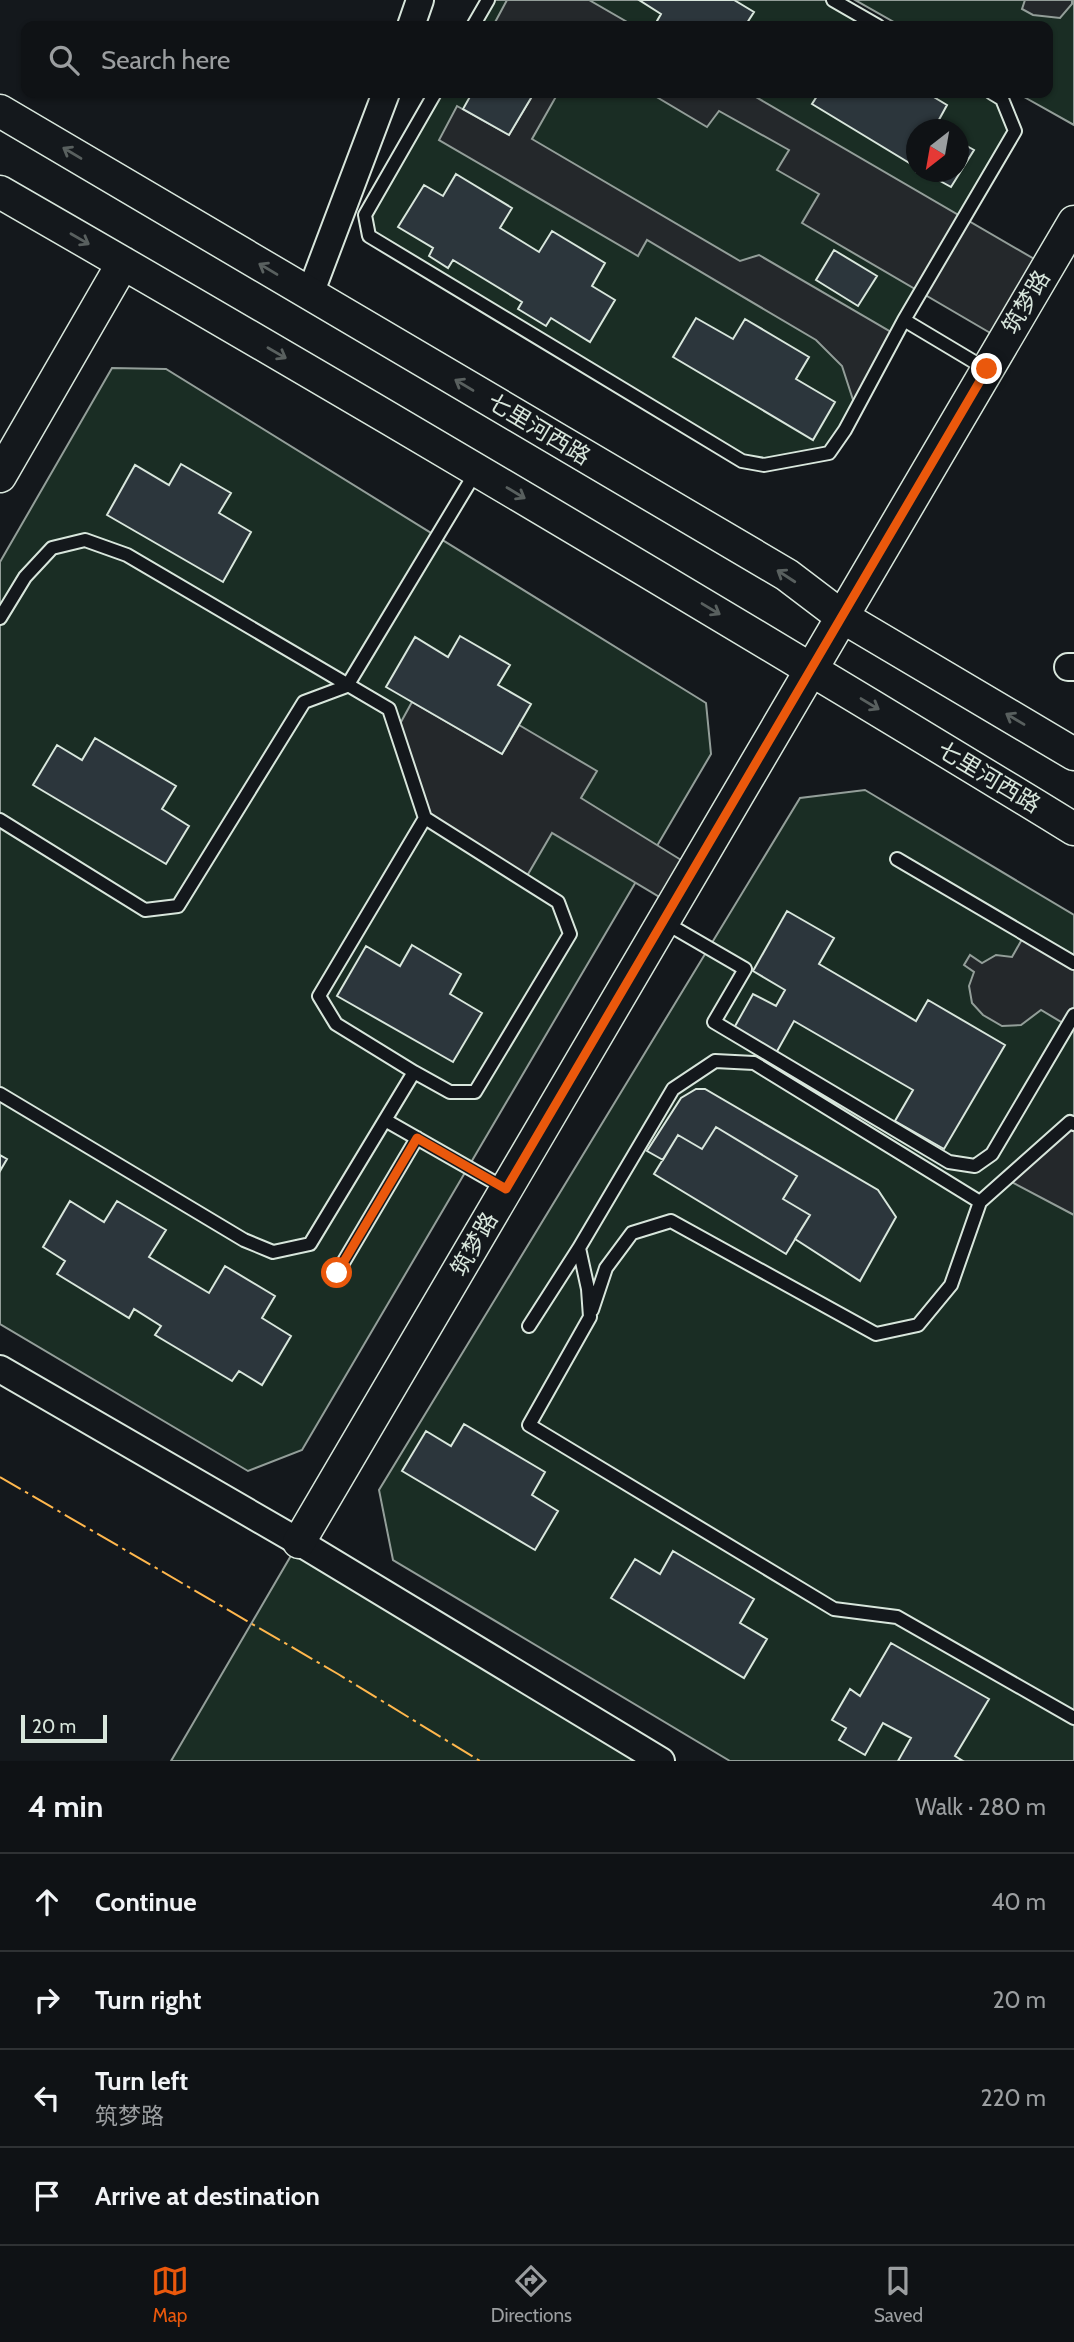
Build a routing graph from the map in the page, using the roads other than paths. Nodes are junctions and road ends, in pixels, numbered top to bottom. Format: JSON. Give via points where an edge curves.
{"nodes":[{"id":1,"x":421,"y":0,"type":"edge"},
{"id":2,"x":488,"y":0,"type":"edge"},
{"id":3,"x":833,"y":0,"type":"edge"},
{"id":4,"x":413,"y":21,"type":"edge"},
{"id":5,"x":476,"y":21,"type":"edge"},
{"id":6,"x":869,"y":21,"type":"edge"},
{"id":7,"x":384,"y":98,"type":"edge"},
{"id":8,"x":432,"y":98,"type":"edge"},
{"id":9,"x":1000,"y":98,"type":"edge"},
{"id":10,"x":0,"y":111,"type":"edge"},
{"id":11,"x":0,"y":192,"type":"edge"},
{"id":12,"x":1074,"y":222,"type":"edge"},
{"id":13,"x":123,"y":263,"type":"junction"},
{"id":14,"x":310,"y":294,"type":"junction"},
{"id":15,"x":904,"y":320,"type":"junction"},
{"id":16,"x":987,"y":369,"type":"junction"},
{"id":17,"x":477,"y":470,"type":"junction"},
{"id":18,"x":0,"y":476,"type":"edge"},
{"id":19,"x":841,"y":616,"type":"junction"},
{"id":20,"x":0,"y":618,"type":"edge"},
{"id":21,"x":812,"y":669,"type":"junction"},
{"id":22,"x":347,"y":686,"type":"junction"},
{"id":23,"x":1074,"y":754,"type":"edge"},
{"id":24,"x":425,"y":818,"type":"junction"},
{"id":25,"x":0,"y":820,"type":"edge"},
{"id":26,"x":1074,"y":829,"type":"edge"},
{"id":27,"x":897,"y":859,"type":"dead end"},
{"id":28,"x":663,"y":922,"type":"junction"},
{"id":29,"x":1074,"y":963,"type":"edge"},
{"id":30,"x":1074,"y":1015,"type":"edge"},
{"id":31,"x":414,"y":1072,"type":"junction"},
{"id":32,"x":0,"y":1094,"type":"edge"},
{"id":33,"x":385,"y":1120,"type":"junction"},
{"id":34,"x":1074,"y":1124,"type":"edge"},
{"id":35,"x":417,"y":1138,"type":"junction"},
{"id":36,"x":506,"y":1189,"type":"junction"},
{"id":37,"x":980,"y":1202,"type":"junction"},
{"id":38,"x":579,"y":1248,"type":"junction"},
{"id":39,"x":337,"y":1273,"type":"dead end"},
{"id":40,"x":590,"y":1317,"type":"junction"},
{"id":41,"x":529,"y":1326,"type":"dead end"},
{"id":42,"x":0,"y":1370,"type":"edge"},
{"id":43,"x":299,"y":1542,"type":"junction"},
{"id":44,"x":1074,"y":1717,"type":"edge"},
{"id":45,"x":661,"y":1761,"type":"edge"}],
"edges":[{"from":1,"to":4,"type":"street"},
{"from":2,"to":5,"type":"lane"},
{"from":3,"to":6,"type":"lane"},
{"from":7,"to":14,"type":"street"},
{"from":8,"to":15,"type":"lane","via":[[365,215],[369,236],[742,461],[764,465],[829,453]]},
{"from":9,"to":15,"type":"lane","via":[[1015,131]]},
{"from":14,"to":10,"type":"street","name":"七里河西路","one_way":true},
{"from":11,"to":13,"type":"street","name":"七里河西路","one_way":true},
{"from":12,"to":16,"type":"street","name":"筑梦路"},
{"from":13,"to":17,"type":"street","name":"七里河西路","one_way":true},
{"from":13,"to":18,"type":"street"},
{"from":19,"to":14,"type":"street","name":"七里河西路","one_way":true,"via":[[787,575]]},
{"from":15,"to":16,"type":"lane"},
{"from":16,"to":19,"type":"street","name":"筑梦路"},
{"from":17,"to":21,"type":"street","name":"七里河西路","one_way":true},
{"from":17,"to":22,"type":"lane"},
{"from":19,"to":21,"type":"street","name":"筑梦路"},
{"from":23,"to":19,"type":"street","name":"七里河西路","one_way":true},
{"from":20,"to":22,"type":"lane","via":[[25,577],[52,548],[85,540],[127,555]]},
{"from":21,"to":26,"type":"street","name":"七里河西路","one_way":true},
{"from":21,"to":28,"type":"street","name":"筑梦路"},
{"from":22,"to":24,"type":"lane","via":[[389,709]]},
{"from":22,"to":25,"type":"lane","via":[[304,702],[178,906],[145,910]]},
{"from":24,"to":31,"type":"lane","via":[[319,996],[336,1024]]},
{"from":24,"to":31,"type":"lane","via":[[558,902],[570,934],[475,1092],[450,1092]]},
{"from":27,"to":29,"type":"lane"},
{"from":28,"to":30,"type":"lane","via":[[745,969],[714,1022],[948,1162],[975,1166],[992,1154]]},
{"from":28,"to":36,"type":"street","name":"筑梦路"},
{"from":31,"to":33,"type":"lane"},
{"from":32,"to":33,"type":"lane","via":[[244,1240],[273,1252],[310,1244]]},
{"from":33,"to":35,"type":"lane"},
{"from":34,"to":37,"type":"lane","via":[[1070,1122]]},
{"from":35,"to":36,"type":"lane"},
{"from":35,"to":39,"type":"lane"},
{"from":36,"to":43,"type":"street","name":"筑梦路"},
{"from":37,"to":38,"type":"lane","via":[[754,1063],[715,1061],[673,1089]]},
{"from":37,"to":40,"type":"lane","via":[[951,1285],[918,1325],[876,1334],[671,1221],[632,1233],[606,1268]]},
{"from":38,"to":40,"type":"lane"},
{"from":38,"to":41,"type":"lane"},
{"from":40,"to":44,"type":"lane","via":[[529,1425],[834,1609],[897,1616]]},
{"from":42,"to":43,"type":"street"},
{"from":43,"to":45,"type":"street"}]}
